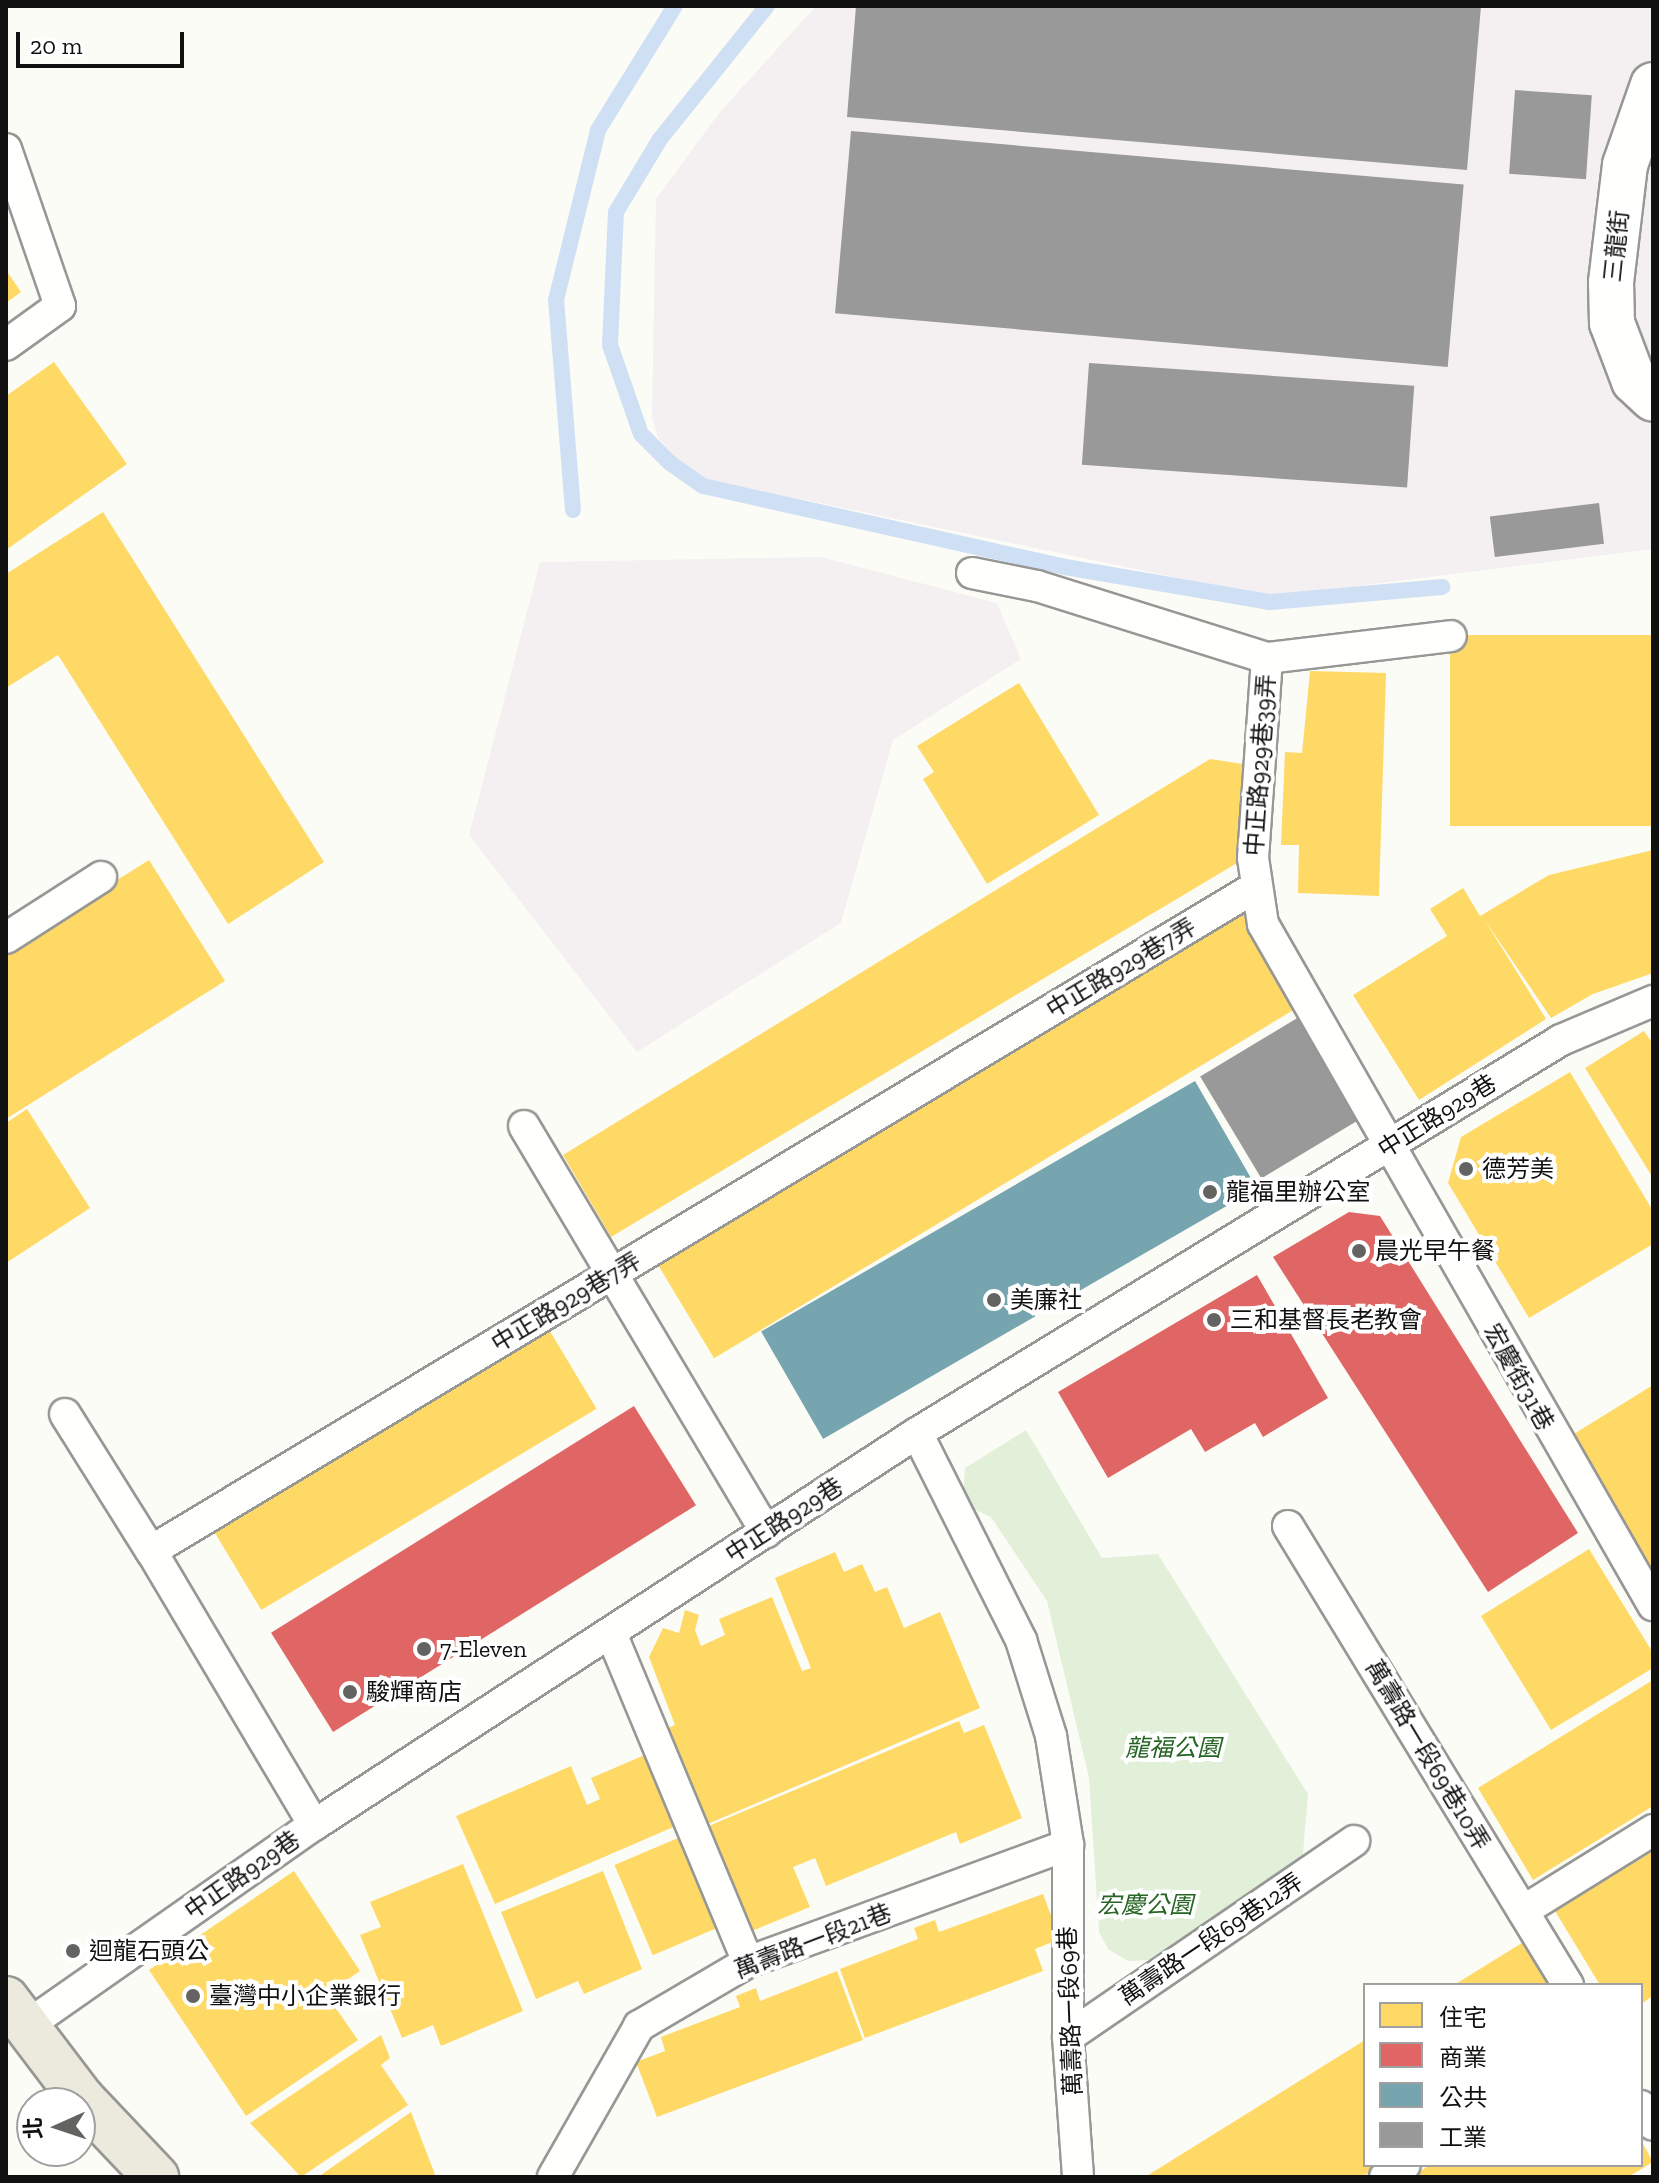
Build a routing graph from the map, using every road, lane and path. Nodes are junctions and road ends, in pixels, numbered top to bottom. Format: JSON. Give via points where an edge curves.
{"nodes":[{"id":1,"x":1653,"y":85,"type":"edge"},
{"id":2,"x":6,"y":149,"type":"edge"},
{"id":3,"x":6,"y":345,"type":"edge"},
{"id":4,"x":1653,"y":399,"type":"edge"},
{"id":5,"x":972,"y":573,"type":"dead end"},
{"id":6,"x":1451,"y":636,"type":"dead end"},
{"id":7,"x":1267,"y":658,"type":"junction"},
{"id":8,"x":101,"y":877,"type":"dead end"},
{"id":9,"x":1254,"y":888,"type":"junction"},
{"id":10,"x":6,"y":938,"type":"edge"},
{"id":11,"x":1653,"y":1001,"type":"edge"},
{"id":12,"x":524,"y":1126,"type":"dead end"},
{"id":13,"x":1390,"y":1145,"type":"junction"},
{"id":14,"x":612,"y":1274,"type":"junction"},
{"id":15,"x":65,"y":1414,"type":"dead end"},
{"id":16,"x":917,"y":1433,"type":"junction"},
{"id":17,"x":1288,"y":1526,"type":"dead end"},
{"id":18,"x":766,"y":1532,"type":"junction"},
{"id":19,"x":151,"y":1551,"type":"junction"},
{"id":20,"x":1653,"y":1605,"type":"edge"},
{"id":21,"x":611,"y":1633,"type":"junction"},
{"id":22,"x":314,"y":1825,"type":"junction"},
{"id":23,"x":1653,"y":1830,"type":"edge"},
{"id":24,"x":1354,"y":1841,"type":"dead end"},
{"id":25,"x":1068,"y":1845,"type":"junction"},
{"id":26,"x":1523,"y":1911,"type":"junction"},
{"id":27,"x":748,"y":1962,"type":"junction"},
{"id":28,"x":1567,"y":1983,"type":"edge"},
{"id":29,"x":12,"y":2023,"type":"edge"},
{"id":30,"x":1068,"y":2037,"type":"junction"},
{"id":31,"x":156,"y":2177,"type":"edge"},
{"id":32,"x":553,"y":2177,"type":"edge"},
{"id":33,"x":1078,"y":2177,"type":"edge"}],
"edges":[{"from":1,"to":4,"type":"street","name":"三龍街","via":[[1625,165],[1611,282],[1612,323],[1634,381]]},
{"from":2,"to":3,"type":"lane","via":[[60,306]]},
{"from":5,"to":7,"type":"lane","name":"中正路929巷39弄","via":[[1037,586]]},
{"from":6,"to":7,"type":"lane"},
{"from":7,"to":9,"type":"lane","name":"中正路929巷39弄"},
{"from":8,"to":10,"type":"lane"},
{"from":9,"to":13,"type":"lane","name":"中正路929巷39弄","via":[[1263,924]]},
{"from":9,"to":14,"type":"lane","name":"中正路929巷7弄"},
{"from":11,"to":13,"type":"lane","name":"中正路929巷","via":[[1561,1040]]},
{"from":12,"to":14,"type":"lane"},
{"from":13,"to":16,"type":"lane","name":"中正路929巷"},
{"from":13,"to":20,"type":"lane","name":"宏慶街31巷"},
{"from":14,"to":18,"type":"lane"},
{"from":14,"to":19,"type":"lane","name":"中正路929巷7弄"},
{"from":15,"to":19,"type":"lane"},
{"from":16,"to":18,"type":"lane","name":"中正路929巷"},
{"from":16,"to":25,"type":"lane","name":"萬壽路一段69巷","via":[[1021,1640],[1051,1736]]},
{"from":17,"to":26,"type":"lane","name":"萬壽路一段69巷10弄"},
{"from":18,"to":21,"type":"lane","name":"中正路929巷"},
{"from":19,"to":22,"type":"lane"},
{"from":21,"to":22,"type":"lane","name":"中正路929巷"},
{"from":21,"to":27,"type":"lane"},
{"from":22,"to":29,"type":"lane","name":"中正路929巷"},
{"from":23,"to":26,"type":"lane"},
{"from":24,"to":30,"type":"lane","name":"萬壽路一段69巷12弄"},
{"from":25,"to":27,"type":"lane","name":"萬壽路一段21巷"},
{"from":25,"to":30,"type":"lane","name":"萬壽路一段69巷"},
{"from":26,"to":28,"type":"lane","name":"萬壽路一段69巷10弄"},
{"from":27,"to":32,"type":"lane","name":"萬壽路一段21巷","via":[[639,2026]]},
{"from":29,"to":31,"type":"main road"},
{"from":30,"to":33,"type":"lane","name":"萬壽路一段69巷"}]}
